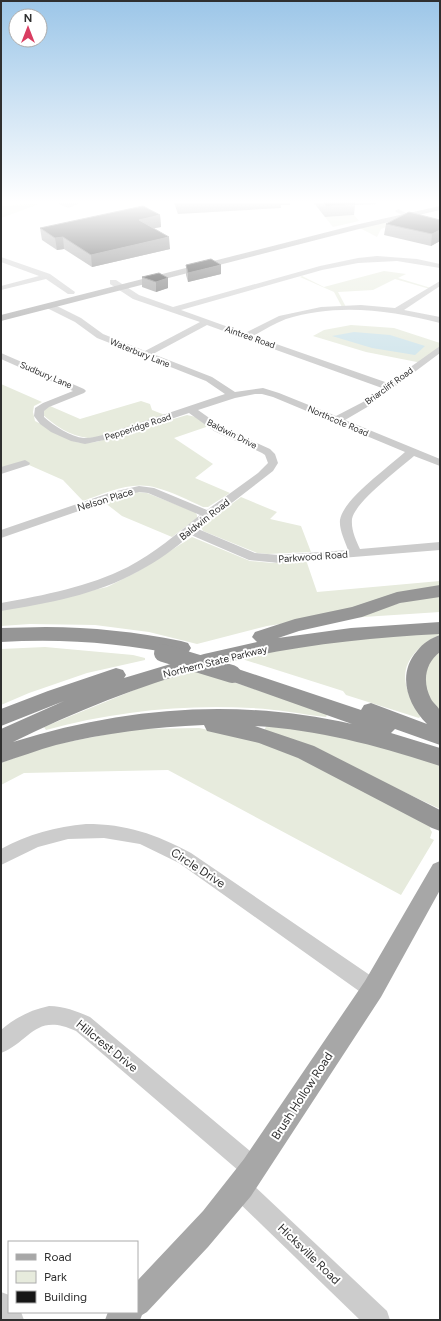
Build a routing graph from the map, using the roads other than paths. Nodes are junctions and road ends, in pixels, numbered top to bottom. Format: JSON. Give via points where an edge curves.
{"nodes":[{"id":1,"x":16,"y":265,"type":"edge"},
{"id":2,"x":186,"y":265,"type":"edge"},
{"id":3,"x":207,"y":265,"type":"edge"},
{"id":4,"x":339,"y":265,"type":"edge"},
{"id":5,"x":47,"y":276,"type":"junction"},
{"id":6,"x":113,"y":282,"type":"junction"},
{"id":7,"x":440,"y":283,"type":"edge"},
{"id":8,"x":123,"y":287,"type":"junction"},
{"id":9,"x":1,"y":288,"type":"edge"},
{"id":10,"x":70,"y":292,"type":"junction"},
{"id":11,"x":50,"y":306,"type":"junction"},
{"id":12,"x":1,"y":310,"type":"edge"},
{"id":13,"x":172,"y":310,"type":"junction"},
{"id":14,"x":398,"y":310,"type":"junction"},
{"id":15,"x":1,"y":318,"type":"edge"},
{"id":16,"x":440,"y":320,"type":"edge"},
{"id":17,"x":207,"y":322,"type":"junction"},
{"id":18,"x":246,"y":336,"type":"junction"},
{"id":19,"x":440,"y":349,"type":"edge"},
{"id":20,"x":145,"y":354,"type":"junction"},
{"id":21,"x":1,"y":356,"type":"edge"},
{"id":22,"x":389,"y":387,"type":"junction"},
{"id":23,"x":233,"y":395,"type":"junction"},
{"id":24,"x":191,"y":410,"type":"junction"},
{"id":25,"x":337,"y":420,"type":"junction"},
{"id":26,"x":84,"y":441,"type":"joint"},
{"id":27,"x":412,"y":452,"type":"junction"},
{"id":28,"x":270,"y":454,"type":"joint"},
{"id":29,"x":25,"y":463,"type":"dead end"},
{"id":30,"x":440,"y":463,"type":"edge"},
{"id":31,"x":1,"y":471,"type":"edge"},
{"id":32,"x":209,"y":515,"type":"junction"},
{"id":33,"x":191,"y":530,"type":"junction"},
{"id":34,"x":1,"y":534,"type":"edge"},
{"id":35,"x":440,"y":546,"type":"edge"},
{"id":36,"x":356,"y":553,"type":"junction"},
{"id":37,"x":440,"y":591,"type":"edge"},
{"id":38,"x":1,"y":606,"type":"edge"},
{"id":39,"x":440,"y":617,"type":"edge"},
{"id":40,"x":440,"y":628,"type":"edge"},
{"id":41,"x":1,"y":635,"type":"edge"},
{"id":42,"x":262,"y":636,"type":"junction"},
{"id":43,"x":440,"y":642,"type":"edge"},
{"id":44,"x":1,"y":644,"type":"edge"},
{"id":45,"x":172,"y":650,"type":"junction"},
{"id":46,"x":237,"y":670,"type":"junction"},
{"id":47,"x":1,"y":718,"type":"edge"},
{"id":48,"x":129,"y":722,"type":"junction"},
{"id":49,"x":440,"y":723,"type":"edge"},
{"id":50,"x":440,"y":737,"type":"edge"},
{"id":51,"x":1,"y":738,"type":"edge"},
{"id":52,"x":440,"y":748,"type":"edge"},
{"id":53,"x":1,"y":754,"type":"edge"},
{"id":54,"x":440,"y":756,"type":"edge"},
{"id":55,"x":440,"y":821,"type":"edge"},
{"id":56,"x":1,"y":858,"type":"edge"},
{"id":57,"x":440,"y":870,"type":"edge"},
{"id":58,"x":373,"y":989,"type":"junction"},
{"id":59,"x":1,"y":1043,"type":"edge"},
{"id":60,"x":247,"y":1178,"type":"junction"},
{"id":61,"x":138,"y":1301,"type":"edge"},
{"id":62,"x":1,"y":1304,"type":"edge"},
{"id":63,"x":12,"y":1320,"type":"edge"},
{"id":64,"x":378,"y":1320,"type":"edge"}],
"edges":[{"from":1,"to":5,"type":"street"},
{"from":2,"to":6,"type":"main road"},
{"from":3,"to":8,"type":"main road"},
{"from":4,"to":13,"type":"street"},
{"from":5,"to":9,"type":"street"},
{"from":5,"to":10,"type":"street"},
{"from":6,"to":8,"type":"street","name":"Aintree Road"},
{"from":6,"to":10,"type":"main road"},
{"from":7,"to":14,"type":"street"},
{"from":8,"to":11,"type":"main road"},
{"from":8,"to":13,"type":"street","name":"Aintree Road","via":[[136,297]]},
{"from":10,"to":12,"type":"main road"},
{"from":11,"to":15,"type":"main road"},
{"from":11,"to":20,"type":"street","name":"Waterbury Lane","via":[[78,320],[100,336]]},
{"from":13,"to":17,"type":"street","name":"Aintree Road"},
{"from":14,"to":16,"type":"street"},
{"from":14,"to":18,"type":"street","via":[[316,310],[281,319]]},
{"from":17,"to":18,"type":"street","name":"Aintree Road"},
{"from":17,"to":20,"type":"street"},
{"from":18,"to":22,"type":"street","name":"Aintree Road"},
{"from":19,"to":22,"type":"street","name":"Briarcliff Road"},
{"from":20,"to":23,"type":"street","name":"Waterbury Lane","via":[[208,379]]},
{"from":21,"to":26,"type":"street","name":"Sudbury Lane","via":[[81,391],[46,404],[39,410],[38,415],[47,424]]},
{"from":22,"to":25,"type":"street","name":"Briarcliff Road","via":[[366,404]]},
{"from":23,"to":24,"type":"street","name":"Baldwin Drive"},
{"from":23,"to":25,"type":"street","name":"Northcote Road","via":[[255,391],[269,392]]},
{"from":24,"to":26,"type":"street","name":"Pepperidge Road","via":[[110,436]]},
{"from":24,"to":28,"type":"street","name":"Baldwin Drive","via":[[218,428]]},
{"from":25,"to":27,"type":"street","name":"Northcote Road"},
{"from":27,"to":30,"type":"street","name":"Northcote Road"},
{"from":27,"to":36,"type":"street","via":[[348,510],[345,518],[346,528]]},
{"from":28,"to":32,"type":"street","name":"Baldwin Road","via":[[273,463],[269,469]]},
{"from":29,"to":31,"type":"street"},
{"from":32,"to":33,"type":"street","name":"Baldwin Road"},
{"from":32,"to":34,"type":"street","name":"Nelson Place","via":[[150,490],[138,489],[116,494]]},
{"from":33,"to":36,"type":"street","name":"Parkwood Road","via":[[240,553],[260,559]]},
{"from":33,"to":38,"type":"street","name":"Baldwin Road","via":[[147,562],[122,575],[76,592]]},
{"from":35,"to":36,"type":"street","name":"Parkwood Road"},
{"from":37,"to":42,"type":"highway","via":[[408,596],[355,613],[295,625]]},
{"from":39,"to":42,"type":"highway","name":"Northern State Parkway","via":[[326,626]]},
{"from":40,"to":51,"type":"highway","name":"Northern State Parkway","via":[[330,637],[204,661],[81,702]]},
{"from":41,"to":45,"type":"highway","via":[[85,633],[134,639]]},
{"from":42,"to":47,"type":"highway","name":"Northern State Parkway","via":[[136,669],[76,688]]},
{"from":43,"to":49,"type":"highway","via":[[429,648],[421,658],[415,680],[417,692],[424,706]]},
{"from":44,"to":45,"type":"highway","via":[[84,643]]},
{"from":45,"to":46,"type":"highway","bridge":true},
{"from":46,"to":50,"type":"highway","via":[[352,704]]},
{"from":46,"to":52,"type":"highway"},
{"from":48,"to":53,"type":"highway","via":[[64,734]]},
{"from":48,"to":54,"type":"highway","via":[[194,716],[284,719],[364,733]]},
{"from":48,"to":55,"type":"highway","via":[[207,724],[262,736],[313,755]]},
{"from":56,"to":58,"type":"street","name":"Circle Drive","via":[[13,850],[55,835],[112,831],[139,836],[185,858]]},
{"from":57,"to":58,"type":"main road","name":"Brush Hollow Road"},
{"from":58,"to":60,"type":"main road","name":"Brush Hollow Road"},
{"from":59,"to":60,"type":"street","name":"Hillcrest Drive","via":[[22,1025],[37,1018],[58,1015],[83,1024],[185,1110]]},
{"from":60,"to":61,"type":"main road","name":"Brush Hollow Road","via":[[184,1253]]},
{"from":60,"to":64,"type":"street","name":"Hicksville Road"},
{"from":62,"to":63,"type":"street"}]}
